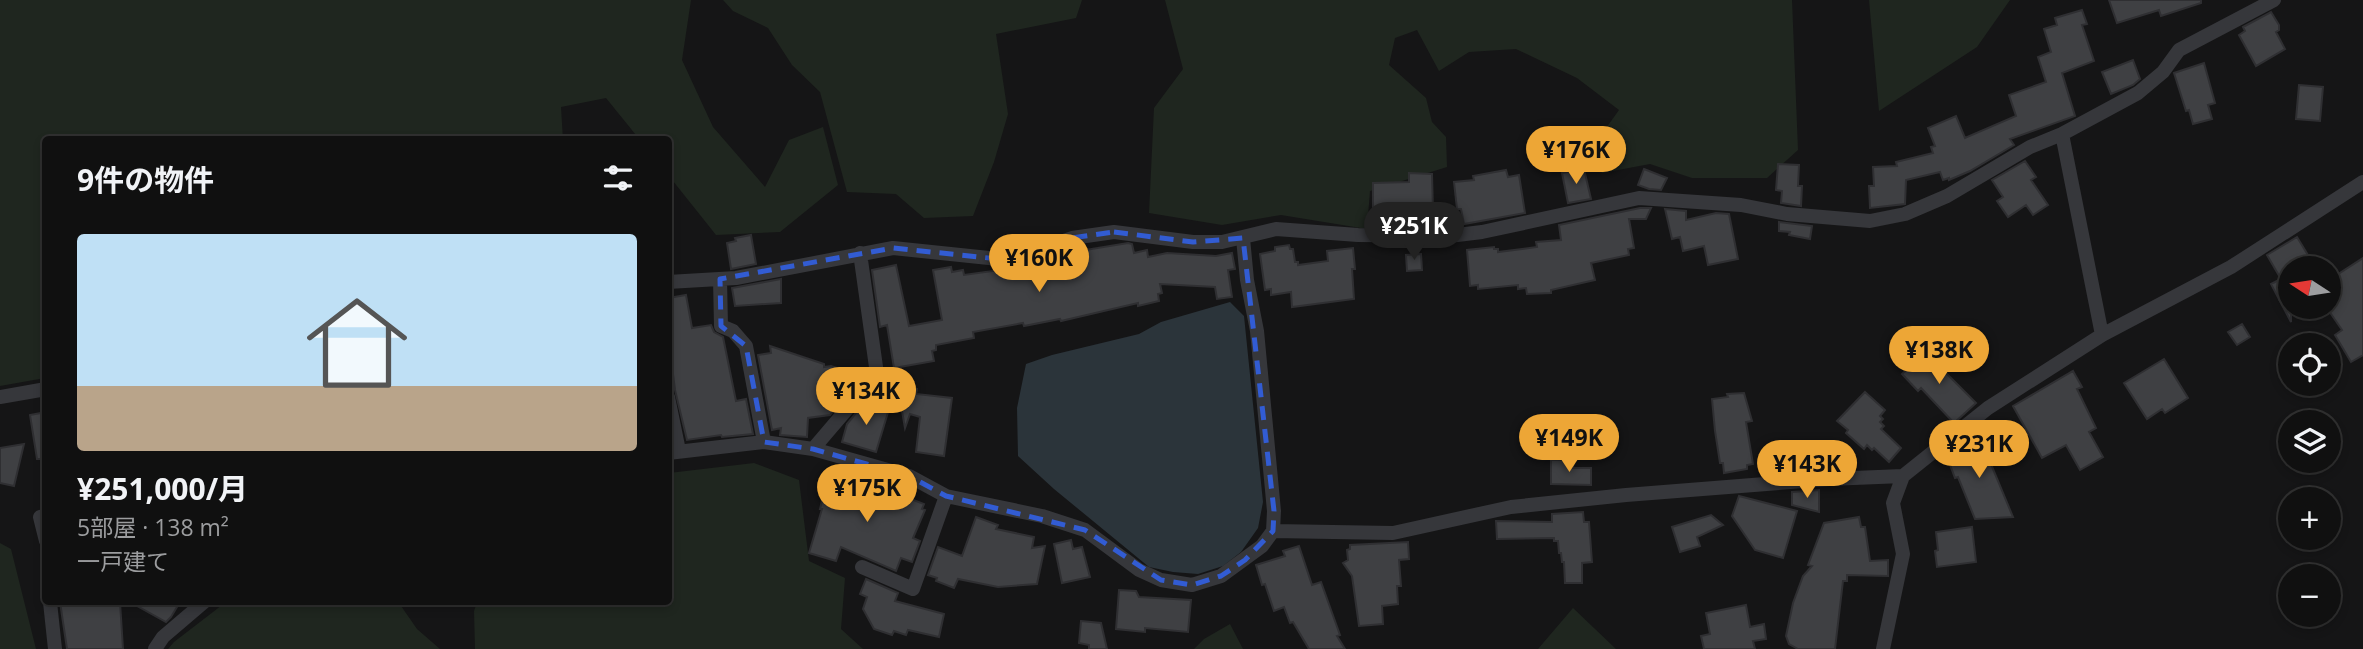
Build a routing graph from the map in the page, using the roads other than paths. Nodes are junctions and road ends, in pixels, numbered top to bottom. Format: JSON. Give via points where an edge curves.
{"nodes":[{"id":1,"x":2274,"y":0,"type":"edge"},
{"id":2,"x":2062,"y":134,"type":"junction"},
{"id":3,"x":2363,"y":182,"type":"edge"},
{"id":4,"x":1243,"y":238,"type":"junction"},
{"id":5,"x":860,"y":253,"type":"junction"},
{"id":6,"x":720,"y":279,"type":"junction"},
{"id":7,"x":672,"y":282,"type":"edge"},
{"id":8,"x":2102,"y":335,"type":"junction"},
{"id":9,"x":42,"y":390,"type":"edge"},
{"id":10,"x":0,"y":397,"type":"edge"},
{"id":11,"x":672,"y":434,"type":"edge"},
{"id":12,"x":764,"y":442,"type":"junction"},
{"id":13,"x":813,"y":449,"type":"junction"},
{"id":14,"x":674,"y":452,"type":"edge"},
{"id":15,"x":1903,"y":476,"type":"junction"},
{"id":16,"x":946,"y":496,"type":"junction"},
{"id":17,"x":1273,"y":531,"type":"junction"},
{"id":18,"x":862,"y":568,"type":"dead end"},
{"id":19,"x":50,"y":605,"type":"edge"},
{"id":20,"x":200,"y":605,"type":"edge"},
{"id":21,"x":55,"y":649,"type":"edge"},
{"id":22,"x":155,"y":649,"type":"edge"},
{"id":23,"x":1883,"y":649,"type":"edge"}],
"edges":[{"from":1,"to":2,"type":"street","via":[[2179,50],[2163,72],[2138,93]]},
{"from":2,"to":4,"type":"street","via":[[2030,147],[1947,197],[1905,214],[1870,221],[1639,198],[1449,236],[1276,229]]},
{"from":2,"to":8,"type":"street"},
{"from":3,"to":8,"type":"street","via":[[2231,267]]},
{"from":4,"to":5,"type":"street","via":[[1193,242],[1114,232],[1072,238],[1008,260],[893,248]]},
{"from":4,"to":17,"type":"street","via":[[1257,331]]},
{"from":5,"to":6,"type":"street"},
{"from":5,"to":13,"type":"street","via":[[877,374]]},
{"from":6,"to":7,"type":"street"},
{"from":6,"to":12,"type":"street","via":[[721,326],[733,331],[746,346]]},
{"from":8,"to":15,"type":"street","via":[[1988,408]]},
{"from":9,"to":10,"type":"street"},
{"from":11,"to":14,"type":"street"},
{"from":12,"to":13,"type":"street"},
{"from":12,"to":14,"type":"street"},
{"from":13,"to":16,"type":"street","via":[[909,476]]},
{"from":15,"to":17,"type":"street","via":[[1511,507],[1392,533]]},
{"from":15,"to":23,"type":"street","via":[[1893,503],[1903,554]]},
{"from":16,"to":17,"type":"street","via":[[1086,530],[1139,570],[1161,580],[1192,584],[1221,576],[1262,546]]},
{"from":16,"to":18,"type":"street","via":[[913,589]]},
{"from":19,"to":21,"type":"street"},
{"from":20,"to":22,"type":"street"}]}
